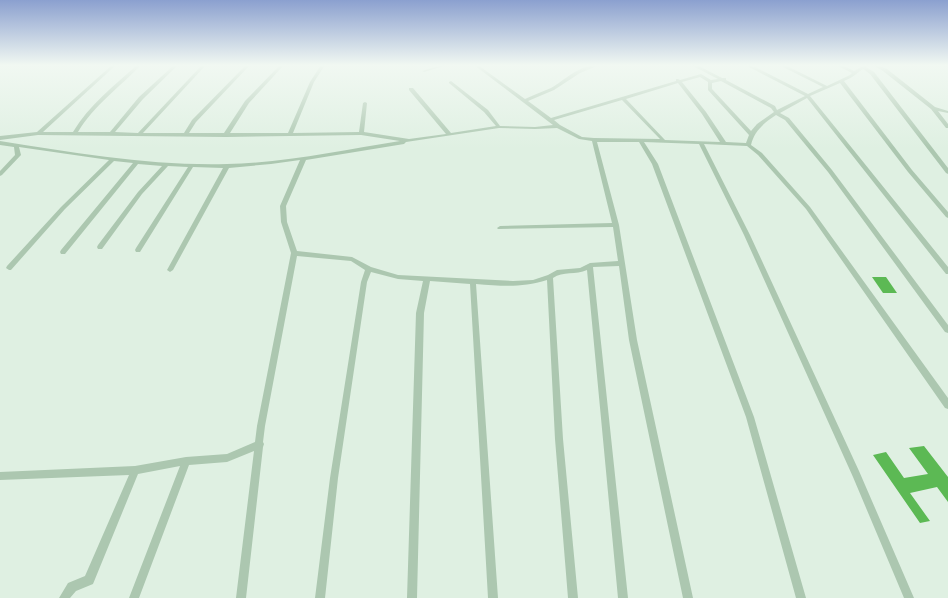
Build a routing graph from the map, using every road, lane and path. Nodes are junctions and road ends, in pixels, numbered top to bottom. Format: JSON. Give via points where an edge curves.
{"nodes":[{"id":1,"x":83,"y":93,"type":"edge"},
{"id":2,"x":109,"y":93,"type":"edge"},
{"id":3,"x":146,"y":93,"type":"edge"},
{"id":4,"x":177,"y":93,"type":"edge"},
{"id":5,"x":221,"y":93,"type":"edge"},
{"id":6,"x":256,"y":93,"type":"edge"},
{"id":7,"x":307,"y":93,"type":"edge"},
{"id":8,"x":414,"y":93,"type":"edge"},
{"id":9,"x":464,"y":93,"type":"edge"},
{"id":10,"x":513,"y":93,"type":"edge"},
{"id":11,"x":543,"y":93,"type":"edge"},
{"id":12,"x":641,"y":93,"type":"edge"},
{"id":13,"x":688,"y":93,"type":"edge"},
{"id":14,"x":713,"y":93,"type":"edge"},
{"id":15,"x":748,"y":93,"type":"edge"},
{"id":16,"x":803,"y":93,"type":"edge"},
{"id":17,"x":812,"y":93,"type":"edge"},
{"id":18,"x":849,"y":93,"type":"edge"},
{"id":19,"x":887,"y":93,"type":"edge"},
{"id":20,"x":914,"y":93,"type":"edge"},
{"id":21,"x":807,"y":95,"type":"junction"},
{"id":22,"x":623,"y":99,"type":"junction"},
{"id":23,"x":524,"y":101,"type":"junction"},
{"id":24,"x":365,"y":103,"type":"dead end"},
{"id":25,"x":933,"y":108,"type":"junction"},
{"id":26,"x":948,"y":112,"type":"edge"},
{"id":27,"x":777,"y":113,"type":"junction"},
{"id":28,"x":550,"y":120,"type":"junction"},
{"id":29,"x":558,"y":126,"type":"junction"},
{"id":30,"x":499,"y":127,"type":"junction"},
{"id":31,"x":948,"y":127,"type":"edge"},
{"id":32,"x":38,"y":133,"type":"junction"},
{"id":33,"x":75,"y":133,"type":"junction"},
{"id":34,"x":290,"y":133,"type":"junction"},
{"id":35,"x":361,"y":133,"type":"junction"},
{"id":36,"x":111,"y":134,"type":"junction"},
{"id":37,"x":138,"y":134,"type":"junction"},
{"id":38,"x":186,"y":134,"type":"junction"},
{"id":39,"x":449,"y":134,"type":"junction"},
{"id":40,"x":751,"y":134,"type":"junction"},
{"id":41,"x":226,"y":135,"type":"junction"},
{"id":42,"x":0,"y":138,"type":"edge"},
{"id":43,"x":594,"y":140,"type":"junction"},
{"id":44,"x":640,"y":140,"type":"junction"},
{"id":45,"x":409,"y":141,"type":"junction"},
{"id":46,"x":664,"y":141,"type":"junction"},
{"id":47,"x":0,"y":143,"type":"edge"},
{"id":48,"x":701,"y":143,"type":"junction"},
{"id":49,"x":724,"y":144,"type":"junction"},
{"id":50,"x":16,"y":145,"type":"junction"},
{"id":51,"x":748,"y":145,"type":"junction"},
{"id":52,"x":304,"y":158,"type":"junction"},
{"id":53,"x":112,"y":160,"type":"junction"},
{"id":54,"x":136,"y":162,"type":"junction"},
{"id":55,"x":166,"y":165,"type":"junction"},
{"id":56,"x":190,"y":166,"type":"junction"},
{"id":57,"x":227,"y":166,"type":"junction"},
{"id":58,"x":948,"y":172,"type":"edge"},
{"id":59,"x":0,"y":174,"type":"edge"},
{"id":60,"x":948,"y":216,"type":"edge"},
{"id":61,"x":616,"y":225,"type":"junction"},
{"id":62,"x":500,"y":228,"type":"dead end"},
{"id":63,"x":100,"y":247,"type":"dead end"},
{"id":64,"x":138,"y":250,"type":"dead end"},
{"id":65,"x":63,"y":252,"type":"dead end"},
{"id":66,"x":294,"y":253,"type":"junction"},
{"id":67,"x":622,"y":263,"type":"junction"},
{"id":68,"x":590,"y":265,"type":"junction"},
{"id":69,"x":9,"y":268,"type":"dead end"},
{"id":70,"x":369,"y":269,"type":"junction"},
{"id":71,"x":170,"y":270,"type":"dead end"},
{"id":72,"x":948,"y":272,"type":"edge"},
{"id":73,"x":550,"y":277,"type":"junction"},
{"id":74,"x":427,"y":279,"type":"junction"},
{"id":75,"x":473,"y":282,"type":"junction"},
{"id":76,"x":948,"y":330,"type":"edge"},
{"id":77,"x":948,"y":405,"type":"edge"},
{"id":78,"x":260,"y":444,"type":"junction"},
{"id":79,"x":186,"y":461,"type":"junction"},
{"id":80,"x":135,"y":470,"type":"junction"},
{"id":81,"x":0,"y":476,"type":"edge"},
{"id":82,"x":64,"y":598,"type":"edge"},
{"id":83,"x":134,"y":598,"type":"edge"},
{"id":84,"x":241,"y":598,"type":"edge"},
{"id":85,"x":320,"y":598,"type":"edge"},
{"id":86,"x":412,"y":598,"type":"edge"},
{"id":87,"x":493,"y":598,"type":"edge"},
{"id":88,"x":573,"y":598,"type":"edge"},
{"id":89,"x":623,"y":598,"type":"edge"},
{"id":90,"x":688,"y":598,"type":"edge"},
{"id":91,"x":801,"y":598,"type":"edge"},
{"id":92,"x":909,"y":598,"type":"edge"}],
"edges":[{"from":1,"to":32,"type":"street"},
{"from":2,"to":33,"type":"street"},
{"from":3,"to":36,"type":"street"},
{"from":4,"to":37,"type":"street"},
{"from":5,"to":38,"type":"street"},
{"from":6,"to":41,"type":"street"},
{"from":7,"to":34,"type":"street"},
{"from":8,"to":39,"type":"street"},
{"from":9,"to":30,"type":"street"},
{"from":10,"to":23,"type":"street"},
{"from":11,"to":23,"type":"street"},
{"from":12,"to":22,"type":"street"},
{"from":13,"to":49,"type":"street"},
{"from":14,"to":40,"type":"street"},
{"from":15,"to":27,"type":"street","via":[[773,107]]},
{"from":16,"to":21,"type":"street"},
{"from":17,"to":21,"type":"street"},
{"from":18,"to":60,"type":"street"},
{"from":19,"to":58,"type":"street"},
{"from":20,"to":25,"type":"street"},
{"from":21,"to":27,"type":"street"},
{"from":21,"to":72,"type":"street"},
{"from":22,"to":28,"type":"street"},
{"from":22,"to":46,"type":"street"},
{"from":23,"to":28,"type":"street"},
{"from":24,"to":35,"type":"street"},
{"from":25,"to":26,"type":"street"},
{"from":25,"to":31,"type":"street"},
{"from":27,"to":40,"type":"street"},
{"from":27,"to":76,"type":"street","via":[[787,120],[830,171]]},
{"from":28,"to":29,"type":"street"},
{"from":29,"to":30,"type":"street"},
{"from":29,"to":43,"type":"street","via":[[575,136]]},
{"from":30,"to":39,"type":"street"},
{"from":32,"to":33,"type":"street"},
{"from":32,"to":42,"type":"street"},
{"from":33,"to":36,"type":"street"},
{"from":34,"to":35,"type":"street"},
{"from":34,"to":41,"type":"street"},
{"from":35,"to":45,"type":"street"},
{"from":36,"to":37,"type":"street"},
{"from":37,"to":38,"type":"street"},
{"from":38,"to":41,"type":"street"},
{"from":39,"to":45,"type":"street"},
{"from":40,"to":51,"type":"street"},
{"from":43,"to":44,"type":"street"},
{"from":43,"to":61,"type":"street"},
{"from":44,"to":46,"type":"street"},
{"from":44,"to":91,"type":"street","via":[[655,164],[750,417]]},
{"from":45,"to":52,"type":"street"},
{"from":46,"to":48,"type":"street"},
{"from":47,"to":50,"type":"street"},
{"from":48,"to":49,"type":"street"},
{"from":48,"to":92,"type":"street","via":[[747,235]]},
{"from":49,"to":51,"type":"street"},
{"from":50,"to":53,"type":"street"},
{"from":50,"to":59,"type":"street","via":[[18,156]]},
{"from":51,"to":77,"type":"street","via":[[808,208]]},
{"from":52,"to":57,"type":"street"},
{"from":52,"to":66,"type":"street","via":[[283,206],[284,222]]},
{"from":53,"to":54,"type":"street"},
{"from":53,"to":69,"type":"street"},
{"from":54,"to":55,"type":"street"},
{"from":54,"to":65,"type":"street"},
{"from":55,"to":56,"type":"street"},
{"from":55,"to":63,"type":"street","via":[[140,193]]},
{"from":56,"to":57,"type":"street"},
{"from":56,"to":64,"type":"street"},
{"from":57,"to":71,"type":"street"},
{"from":61,"to":62,"type":"street"},
{"from":61,"to":67,"type":"street"},
{"from":66,"to":70,"type":"street","via":[[352,259]]},
{"from":66,"to":78,"type":"street"},
{"from":67,"to":68,"type":"street"},
{"from":67,"to":90,"type":"street","via":[[633,340]]},
{"from":68,"to":73,"type":"street","via":[[581,270],[557,272]]},
{"from":68,"to":89,"type":"street"},
{"from":70,"to":74,"type":"street","via":[[398,277]]},
{"from":70,"to":85,"type":"street","via":[[364,282],[334,478]]},
{"from":73,"to":75,"type":"street","via":[[513,284]]},
{"from":73,"to":88,"type":"street","via":[[559,439]]},
{"from":74,"to":75,"type":"street"},
{"from":74,"to":86,"type":"street","via":[[420,313]]},
{"from":75,"to":87,"type":"street"},
{"from":78,"to":79,"type":"street","via":[[227,458]]},
{"from":78,"to":84,"type":"street"},
{"from":79,"to":80,"type":"street"},
{"from":79,"to":83,"type":"street"},
{"from":80,"to":81,"type":"street"},
{"from":80,"to":82,"type":"street","via":[[89,580],[72,587]]}]}
